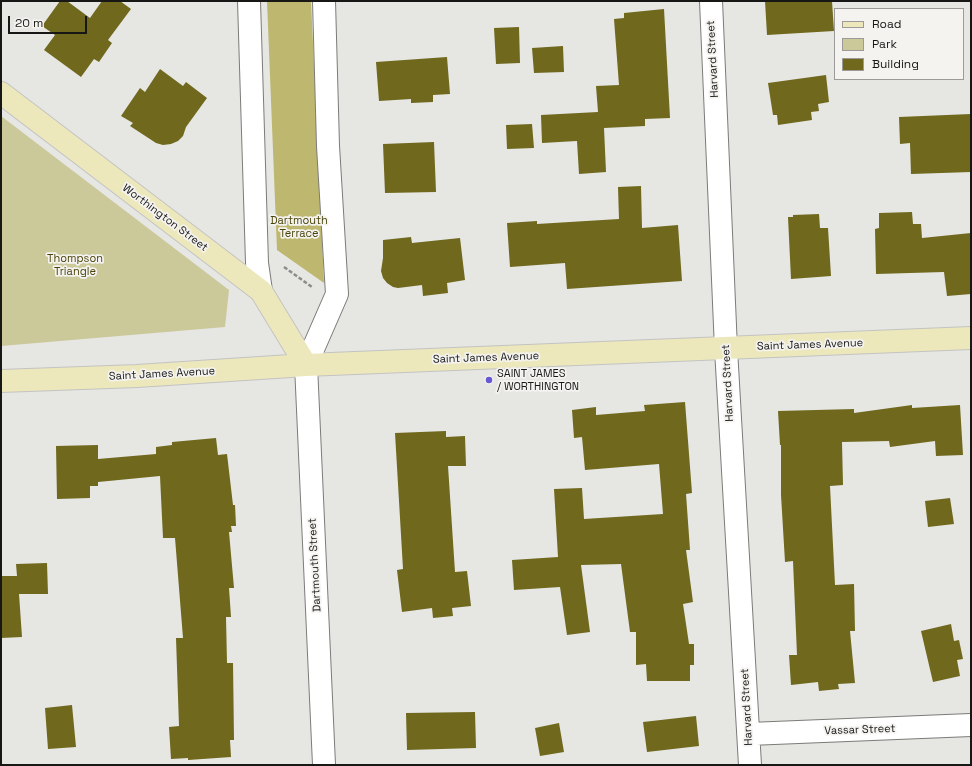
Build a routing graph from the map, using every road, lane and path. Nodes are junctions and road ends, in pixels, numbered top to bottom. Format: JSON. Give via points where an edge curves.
{"nodes":[{"id":1,"x":249,"y":1,"type":"edge"},
{"id":2,"x":324,"y":1,"type":"edge"},
{"id":3,"x":711,"y":1,"type":"edge"},
{"id":4,"x":1,"y":93,"type":"edge"},
{"id":5,"x":283,"y":267,"type":"dead end"},
{"id":6,"x":314,"y":289,"type":"dead end"},
{"id":7,"x":261,"y":291,"type":"junction"},
{"id":8,"x":971,"y":338,"type":"edge"},
{"id":9,"x":726,"y":349,"type":"junction"},
{"id":10,"x":306,"y":365,"type":"junction"},
{"id":11,"x":1,"y":380,"type":"edge"},
{"id":12,"x":971,"y":725,"type":"edge"},
{"id":13,"x":749,"y":734,"type":"junction"},
{"id":14,"x":324,"y":765,"type":"edge"},
{"id":15,"x":750,"y":765,"type":"edge"}],
"edges":[{"from":1,"to":7,"type":"street","via":[[257,263]]},
{"from":2,"to":10,"type":"street","via":[[328,146],[337,294]]},
{"from":3,"to":9,"type":"street","name":"Harvard Street"},
{"from":4,"to":7,"type":"main road","name":"Worthington Street"},
{"from":5,"to":6,"type":"path"},
{"from":7,"to":10,"type":"main road","name":"Worthington Street"},
{"from":8,"to":9,"type":"main road","name":"Saint James Avenue"},
{"from":9,"to":10,"type":"main road","name":"Saint James Avenue"},
{"from":9,"to":13,"type":"street","name":"Harvard Street"},
{"from":10,"to":11,"type":"main road","name":"Saint James Avenue","via":[[137,376]]},
{"from":10,"to":14,"type":"street","name":"Dartmouth Street"},
{"from":12,"to":13,"type":"street","name":"Vassar Street"},
{"from":13,"to":15,"type":"street","name":"Harvard Street"}]}
